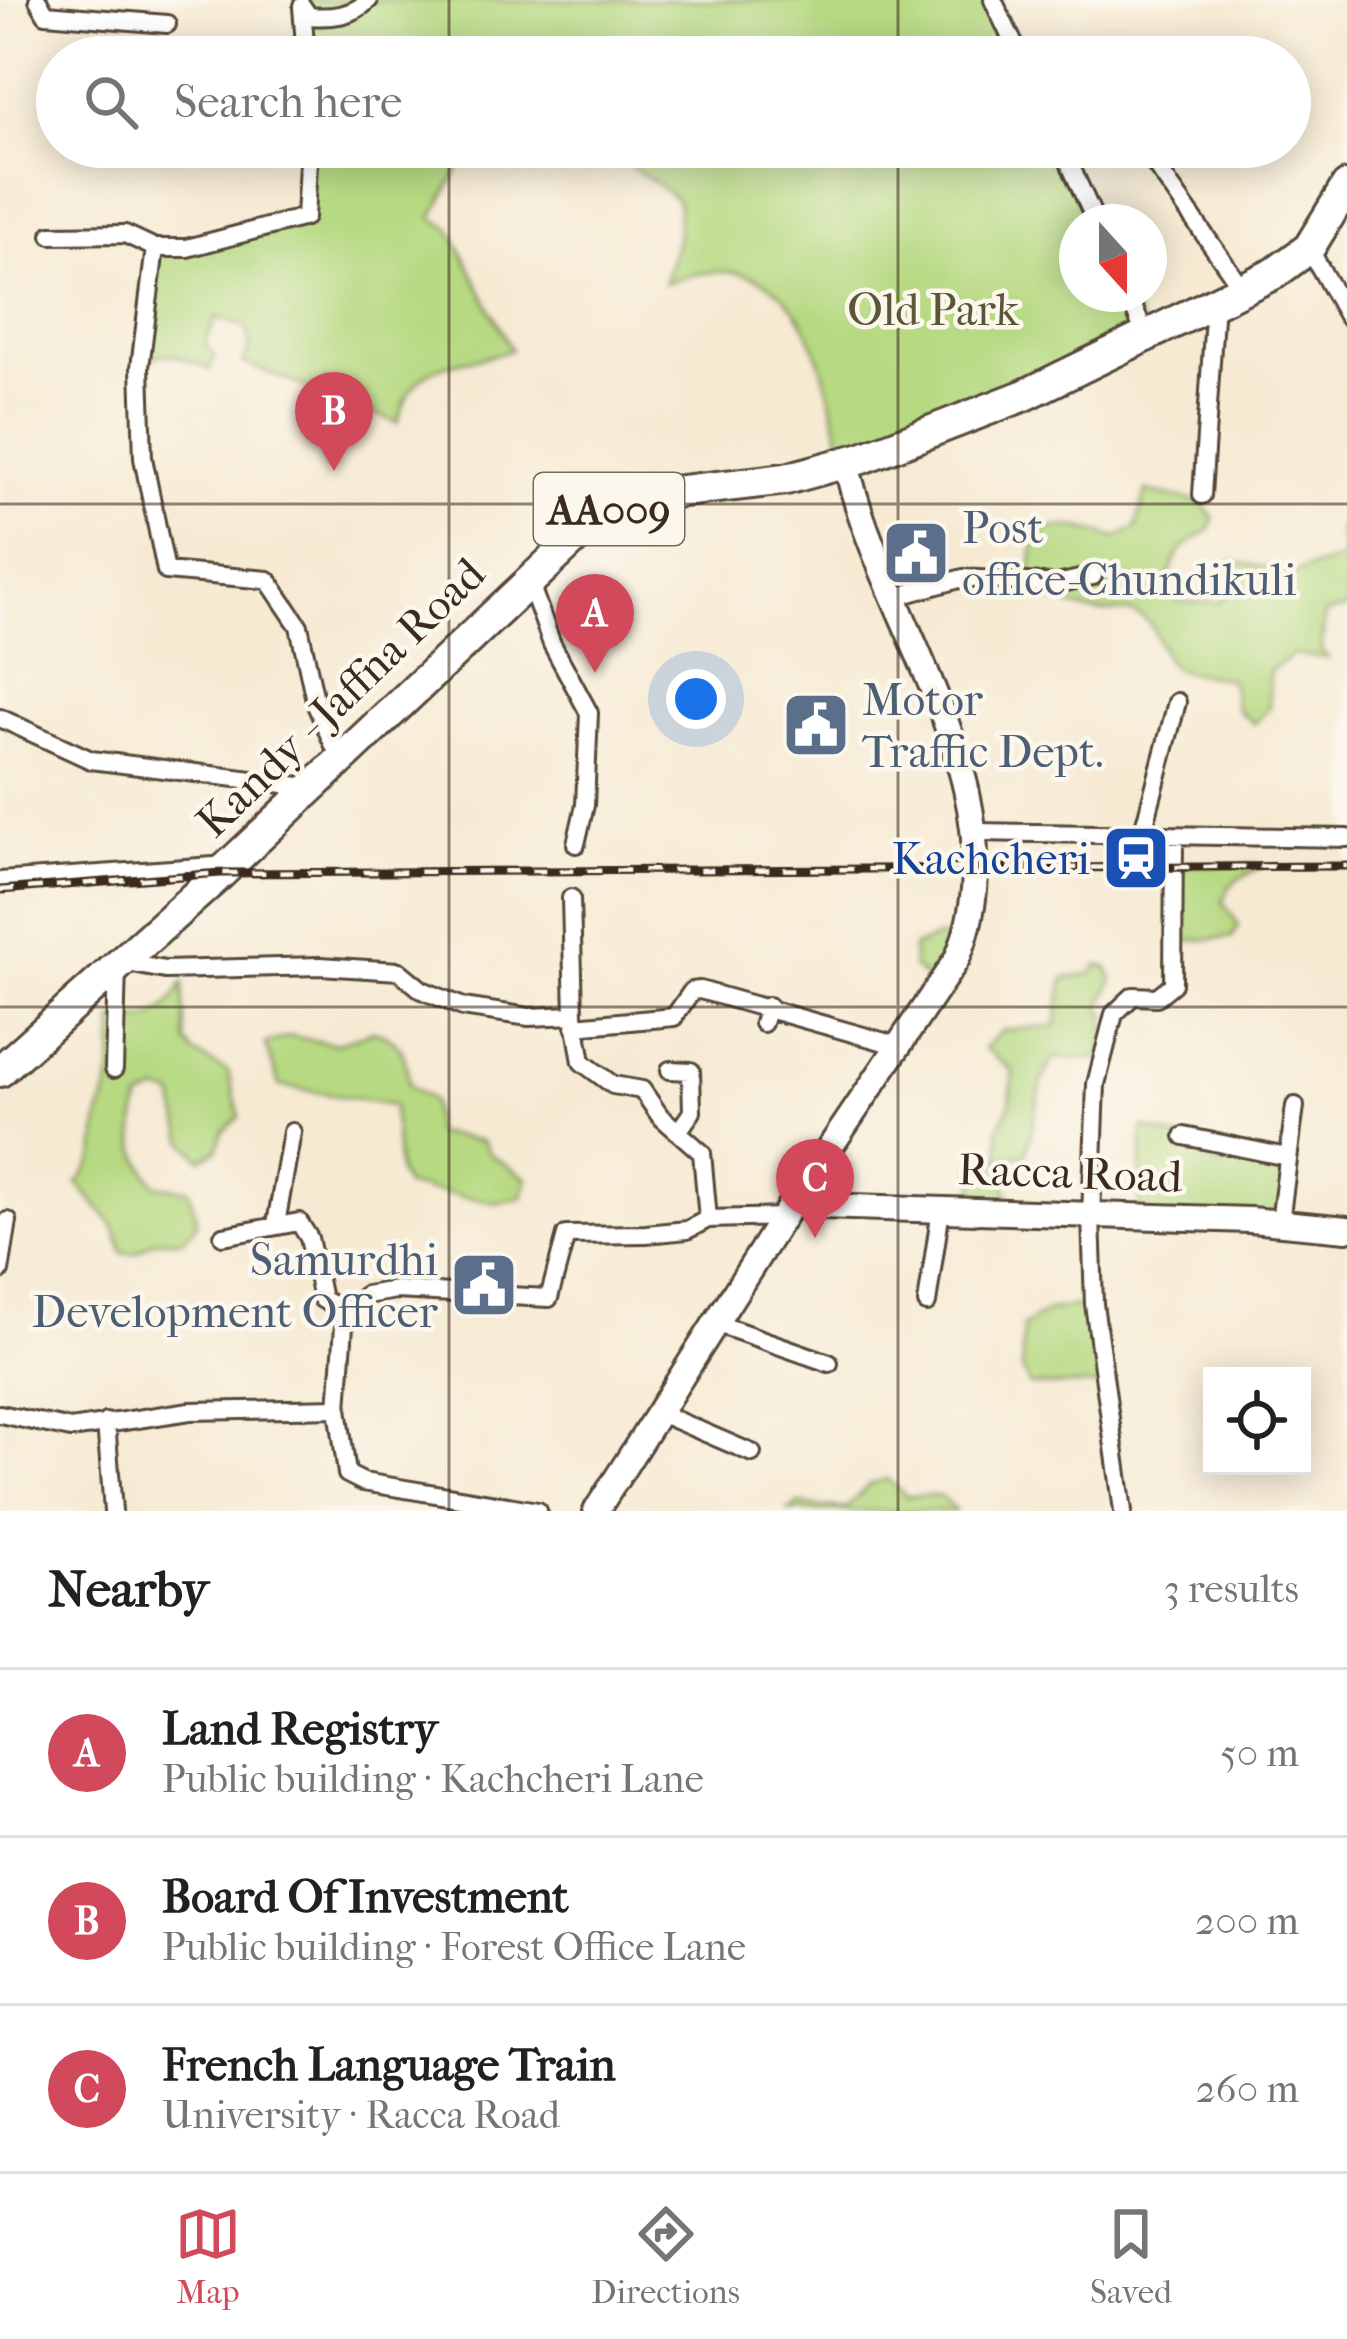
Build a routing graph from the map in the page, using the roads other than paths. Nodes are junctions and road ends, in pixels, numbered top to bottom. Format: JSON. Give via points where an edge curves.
{"nodes":[{"id":1,"x":38,"y":0,"type":"edge"},
{"id":2,"x":369,"y":0,"type":"edge"},
{"id":3,"x":994,"y":0,"type":"edge"},
{"id":4,"x":302,"y":3,"type":"edge"},
{"id":5,"x":167,"y":24,"type":"dead end"},
{"id":6,"x":304,"y":36,"type":"edge"},
{"id":7,"x":1010,"y":36,"type":"edge"},
{"id":8,"x":308,"y":168,"type":"edge"},
{"id":9,"x":1072,"y":168,"type":"edge"},
{"id":10,"x":1155,"y":168,"type":"edge"},
{"id":11,"x":1347,"y":186,"type":"edge"},
{"id":12,"x":1088,"y":204,"type":"edge"},
{"id":13,"x":51,"y":235,"type":"dead end"},
{"id":14,"x":155,"y":248,"type":"junction"},
{"id":15,"x":1309,"y":248,"type":"junction"},
{"id":16,"x":1230,"y":297,"type":"junction"},
{"id":17,"x":1136,"y":312,"type":"edge"},
{"id":18,"x":1347,"y":316,"type":"edge"},
{"id":19,"x":1146,"y":337,"type":"junction"},
{"id":20,"x":845,"y":463,"type":"junction"},
{"id":21,"x":1202,"y":495,"type":"dead end"},
{"id":22,"x":1093,"y":576,"type":"dead end"},
{"id":23,"x":529,"y":580,"type":"junction"},
{"id":24,"x":895,"y":598,"type":"junction"},
{"id":25,"x":1177,"y":703,"type":"dead end"},
{"id":26,"x":0,"y":718,"type":"edge"},
{"id":27,"x":340,"y":759,"type":"junction"},
{"id":28,"x":308,"y":787,"type":"junction"},
{"id":29,"x":976,"y":832,"type":"junction"},
{"id":30,"x":1142,"y":835,"type":"junction"},
{"id":31,"x":1174,"y":836,"type":"junction"},
{"id":32,"x":1347,"y":838,"type":"edge"},
{"id":33,"x":576,"y":844,"type":"dead end"},
{"id":34,"x":229,"y":865,"type":"junction"},
{"id":35,"x":0,"y":880,"type":"edge"},
{"id":36,"x":571,"y":898,"type":"dead end"},
{"id":37,"x":119,"y":964,"type":"junction"},
{"id":38,"x":575,"y":1020,"type":"junction"},
{"id":39,"x":898,"y":1046,"type":"junction"},
{"id":40,"x":115,"y":1069,"type":"dead end"},
{"id":41,"x":670,"y":1070,"type":"dead end"},
{"id":42,"x":0,"y":1071,"type":"edge"},
{"id":43,"x":1295,"y":1106,"type":"dead end"},
{"id":44,"x":680,"y":1129,"type":"junction"},
{"id":45,"x":292,"y":1132,"type":"dead end"},
{"id":46,"x":1184,"y":1136,"type":"dead end"},
{"id":47,"x":1287,"y":1157,"type":"junction"},
{"id":48,"x":941,"y":1209,"type":"junction"},
{"id":49,"x":786,"y":1211,"type":"junction"},
{"id":50,"x":1090,"y":1217,"type":"junction"},
{"id":51,"x":708,"y":1220,"type":"junction"},
{"id":52,"x":8,"y":1221,"type":"dead end"},
{"id":53,"x":1280,"y":1222,"type":"junction"},
{"id":54,"x":276,"y":1224,"type":"junction"},
{"id":55,"x":1347,"y":1228,"type":"edge"},
{"id":56,"x":223,"y":1236,"type":"dead end"},
{"id":57,"x":0,"y":1271,"type":"edge"},
{"id":58,"x":927,"y":1303,"type":"dead end"},
{"id":59,"x":345,"y":1312,"type":"junction"},
{"id":60,"x":715,"y":1323,"type":"junction"},
{"id":61,"x":829,"y":1363,"type":"dead end"},
{"id":62,"x":338,"y":1408,"type":"junction"},
{"id":63,"x":657,"y":1412,"type":"junction"},
{"id":64,"x":0,"y":1414,"type":"edge"},
{"id":65,"x":106,"y":1422,"type":"junction"},
{"id":66,"x":752,"y":1453,"type":"dead end"},
{"id":67,"x":113,"y":1511,"type":"edge"},
{"id":68,"x":538,"y":1511,"type":"edge"},
{"id":69,"x":596,"y":1511,"type":"edge"},
{"id":70,"x":1123,"y":1511,"type":"edge"}],
"edges":[{"from":1,"to":5,"type":"street","via":[[46,14],[66,19]]},
{"from":2,"to":4,"type":"street","via":[[350,14],[326,17],[309,16]]},
{"from":3,"to":7,"type":"street"},
{"from":4,"to":6,"type":"street"},
{"from":8,"to":14,"type":"street","via":[[305,217],[187,248]]},
{"from":9,"to":12,"type":"street"},
{"from":10,"to":16,"type":"street"},
{"from":11,"to":15,"type":"highway","name":"Kandy - Jaffna Road","number":"AA009"},
{"from":13,"to":14,"type":"street","via":[[124,234]]},
{"from":14,"to":27,"type":"street","via":[[140,367],[143,458],[166,572],[268,580],[299,626],[316,705]]},
{"from":15,"to":16,"type":"highway","name":"Kandy - Jaffna Road","number":"AA009"},
{"from":15,"to":18,"type":"street"},
{"from":16,"to":19,"type":"highway","name":"Kandy - Jaffna Road","number":"AA009"},
{"from":16,"to":21,"type":"street"},
{"from":17,"to":19,"type":"street"},
{"from":19,"to":20,"type":"highway","name":"Kandy - Jaffna Road","number":"AA009","via":[[1025,395]]},
{"from":20,"to":23,"type":"highway","name":"Kandy - Jaffna Road","number":"AA009","via":[[620,502]]},
{"from":20,"to":24,"type":"street"},
{"from":22,"to":24,"type":"street","via":[[1057,584],[964,578]]},
{"from":23,"to":27,"type":"highway","name":"Kandy - Jaffna Road","number":"AA009"},
{"from":23,"to":33,"type":"street","via":[[589,713]]},
{"from":24,"to":29,"type":"street","via":[[956,755]]},
{"from":25,"to":30,"type":"street"},
{"from":26,"to":28,"type":"street","via":[[91,760]]},
{"from":27,"to":28,"type":"highway","name":"Kandy - Jaffna Road","number":"AA009"},
{"from":28,"to":34,"type":"highway","name":"Kandy - Jaffna Road","number":"AA009"},
{"from":29,"to":30,"type":"street"},
{"from":29,"to":39,"type":"street","via":[[964,945]]},
{"from":30,"to":31,"type":"street"},
{"from":31,"to":32,"type":"street"},
{"from":31,"to":50,"type":"street","via":[[1172,985],[1157,997],[1133,996],[1114,1014],[1096,1084]]},
{"from":34,"to":35,"type":"street"},
{"from":34,"to":37,"type":"highway","name":"Kandy - Jaffna Road","number":"AA009"},
{"from":36,"to":38,"type":"street"},
{"from":37,"to":38,"type":"street","via":[[399,971],[463,1006]]},
{"from":37,"to":40,"type":"street"},
{"from":37,"to":42,"type":"highway","name":"Kandy - Jaffna Road","number":"AA009"},
{"from":38,"to":39,"type":"street","via":[[674,1017],[700,990]]},
{"from":38,"to":44,"type":"street","via":[[582,1062],[613,1085],[642,1090]]},
{"from":39,"to":49,"type":"street"},
{"from":41,"to":44,"type":"street","via":[[691,1071],[692,1112]]},
{"from":43,"to":47,"type":"street"},
{"from":44,"to":51,"type":"street","via":[[702,1153]]},
{"from":45,"to":54,"type":"street"},
{"from":46,"to":47,"type":"street"},
{"from":47,"to":53,"type":"street"},
{"from":48,"to":49,"type":"street","name":"Racca Road"},
{"from":48,"to":50,"type":"street","name":"Racca Road"},
{"from":48,"to":58,"type":"street"},
{"from":49,"to":51,"type":"street"},
{"from":49,"to":60,"type":"street"},
{"from":50,"to":53,"type":"street","name":"Racca Road"},
{"from":50,"to":70,"type":"street"},
{"from":51,"to":59,"type":"street","via":[[687,1230],[566,1235],[549,1298],[396,1291],[366,1295]]},
{"from":52,"to":57,"type":"street"},
{"from":53,"to":55,"type":"street","name":"Racca Road"},
{"from":54,"to":56,"type":"street"},
{"from":54,"to":59,"type":"street","via":[[299,1222],[322,1300]]},
{"from":59,"to":62,"type":"street"},
{"from":60,"to":61,"type":"street"},
{"from":60,"to":63,"type":"street"},
{"from":62,"to":65,"type":"street"},
{"from":62,"to":68,"type":"street","via":[[347,1474]]},
{"from":63,"to":66,"type":"street"},
{"from":63,"to":69,"type":"street"},
{"from":64,"to":65,"type":"street","via":[[71,1429]]},
{"from":65,"to":67,"type":"street"}]}
